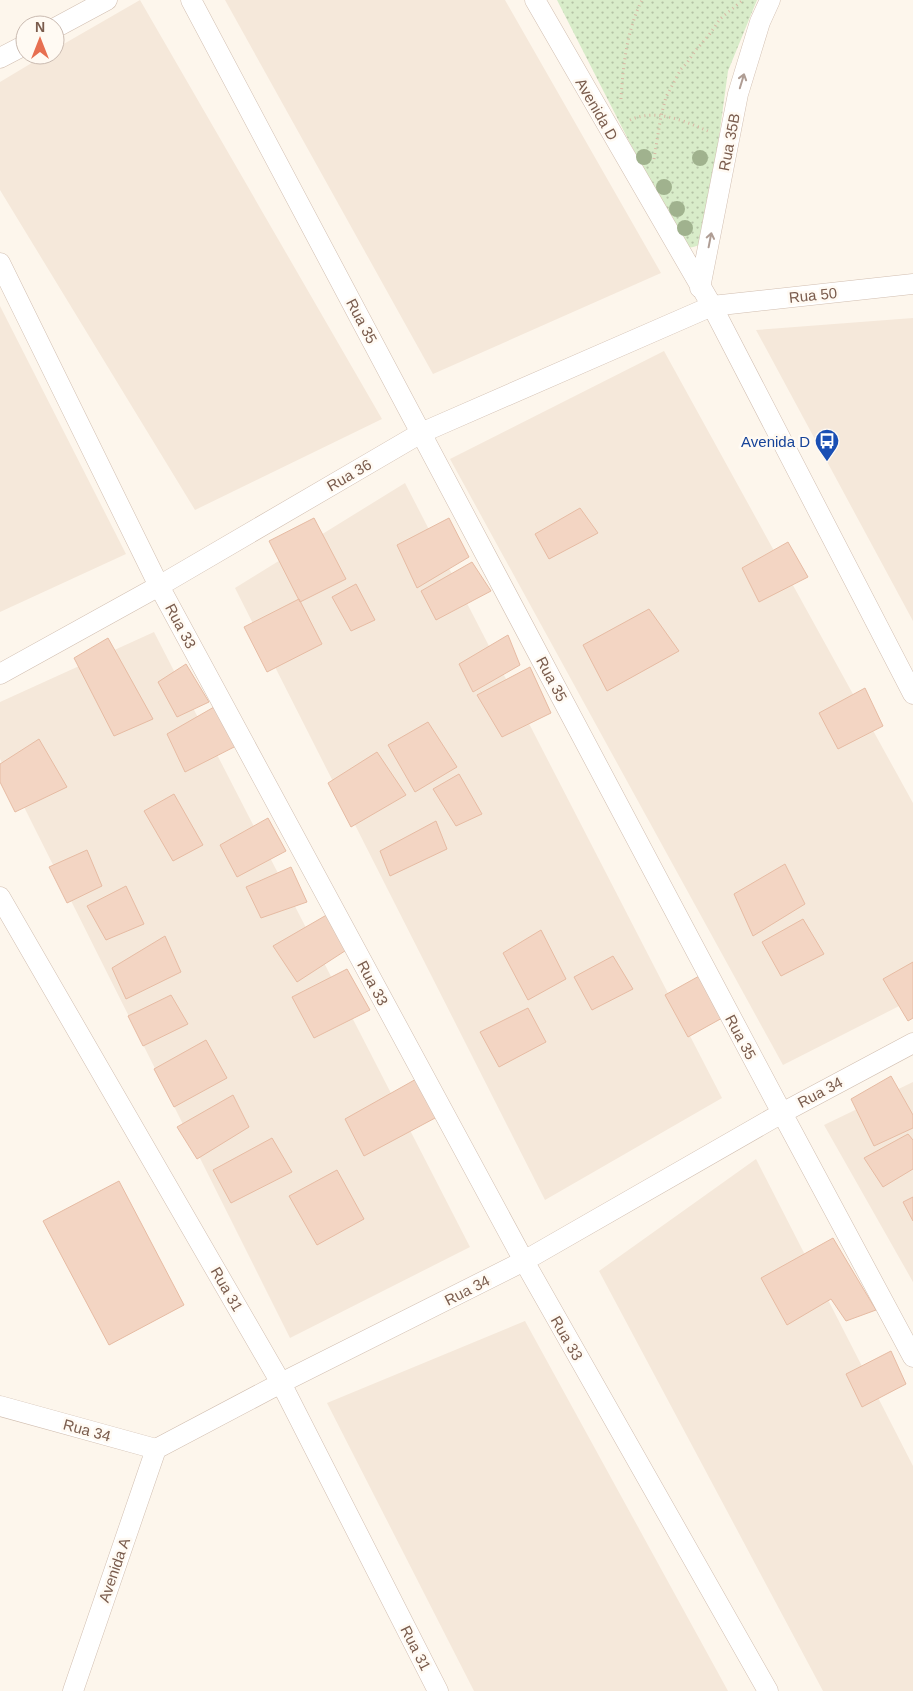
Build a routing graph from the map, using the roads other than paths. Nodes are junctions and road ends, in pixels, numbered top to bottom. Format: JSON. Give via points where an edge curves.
{"nodes":[{"id":1,"x":107,"y":0,"type":"edge"},
{"id":2,"x":191,"y":0,"type":"edge"},
{"id":3,"x":535,"y":0,"type":"edge"},
{"id":4,"x":770,"y":0,"type":"edge"},
{"id":5,"x":65,"y":23,"type":"edge"},
{"id":6,"x":15,"y":50,"type":"edge"},
{"id":7,"x":0,"y":58,"type":"edge"},
{"id":8,"x":0,"y":263,"type":"edge"},
{"id":9,"x":913,"y":284,"type":"edge"},
{"id":10,"x":700,"y":288,"type":"junction"},
{"id":11,"x":712,"y":306,"type":"junction"},
{"id":12,"x":421,"y":433,"type":"junction"},
{"id":13,"x":159,"y":586,"type":"junction"},
{"id":14,"x":0,"y":674,"type":"edge"},
{"id":15,"x":913,"y":694,"type":"edge"},
{"id":16,"x":0,"y":897,"type":"edge"},
{"id":17,"x":913,"y":1043,"type":"edge"},
{"id":18,"x":782,"y":1113,"type":"junction"},
{"id":19,"x":524,"y":1261,"type":"junction"},
{"id":20,"x":913,"y":1357,"type":"edge"},
{"id":21,"x":281,"y":1383,"type":"junction"},
{"id":22,"x":0,"y":1406,"type":"edge"},
{"id":23,"x":156,"y":1449,"type":"junction"},
{"id":24,"x":73,"y":1691,"type":"edge"},
{"id":25,"x":438,"y":1691,"type":"edge"},
{"id":26,"x":768,"y":1691,"type":"edge"}],
"edges":[{"from":1,"to":5,"type":"street"},
{"from":2,"to":12,"type":"street","name":"Rua 35"},
{"from":3,"to":10,"type":"street","name":"Avenida D"},
{"from":10,"to":4,"type":"street","name":"Rua 35B","one_way":true,"via":[[738,94]]},
{"from":6,"to":7,"type":"street"},
{"from":8,"to":13,"type":"street","name":"Rua 33"},
{"from":9,"to":11,"type":"street","name":"Rua 50"},
{"from":10,"to":11,"type":"street","name":"Avenida D"},
{"from":11,"to":12,"type":"street","name":"Rua 36"},
{"from":11,"to":15,"type":"street","name":"Avenida D"},
{"from":12,"to":13,"type":"street","name":"Rua 36"},
{"from":12,"to":18,"type":"street","name":"Rua 35"},
{"from":13,"to":14,"type":"street","name":"Rua 36"},
{"from":13,"to":19,"type":"street","name":"Rua 33"},
{"from":16,"to":21,"type":"street","name":"Rua 31"},
{"from":17,"to":18,"type":"street","name":"Rua 34"},
{"from":18,"to":19,"type":"street","name":"Rua 34"},
{"from":18,"to":20,"type":"street","name":"Rua 35"},
{"from":19,"to":21,"type":"street","name":"Rua 34"},
{"from":19,"to":26,"type":"street","name":"Rua 33"},
{"from":21,"to":23,"type":"street","name":"Rua 34"},
{"from":21,"to":25,"type":"street","name":"Rua 31"},
{"from":22,"to":23,"type":"street","name":"Rua 34"},
{"from":23,"to":24,"type":"street","name":"Avenida A"}]}
